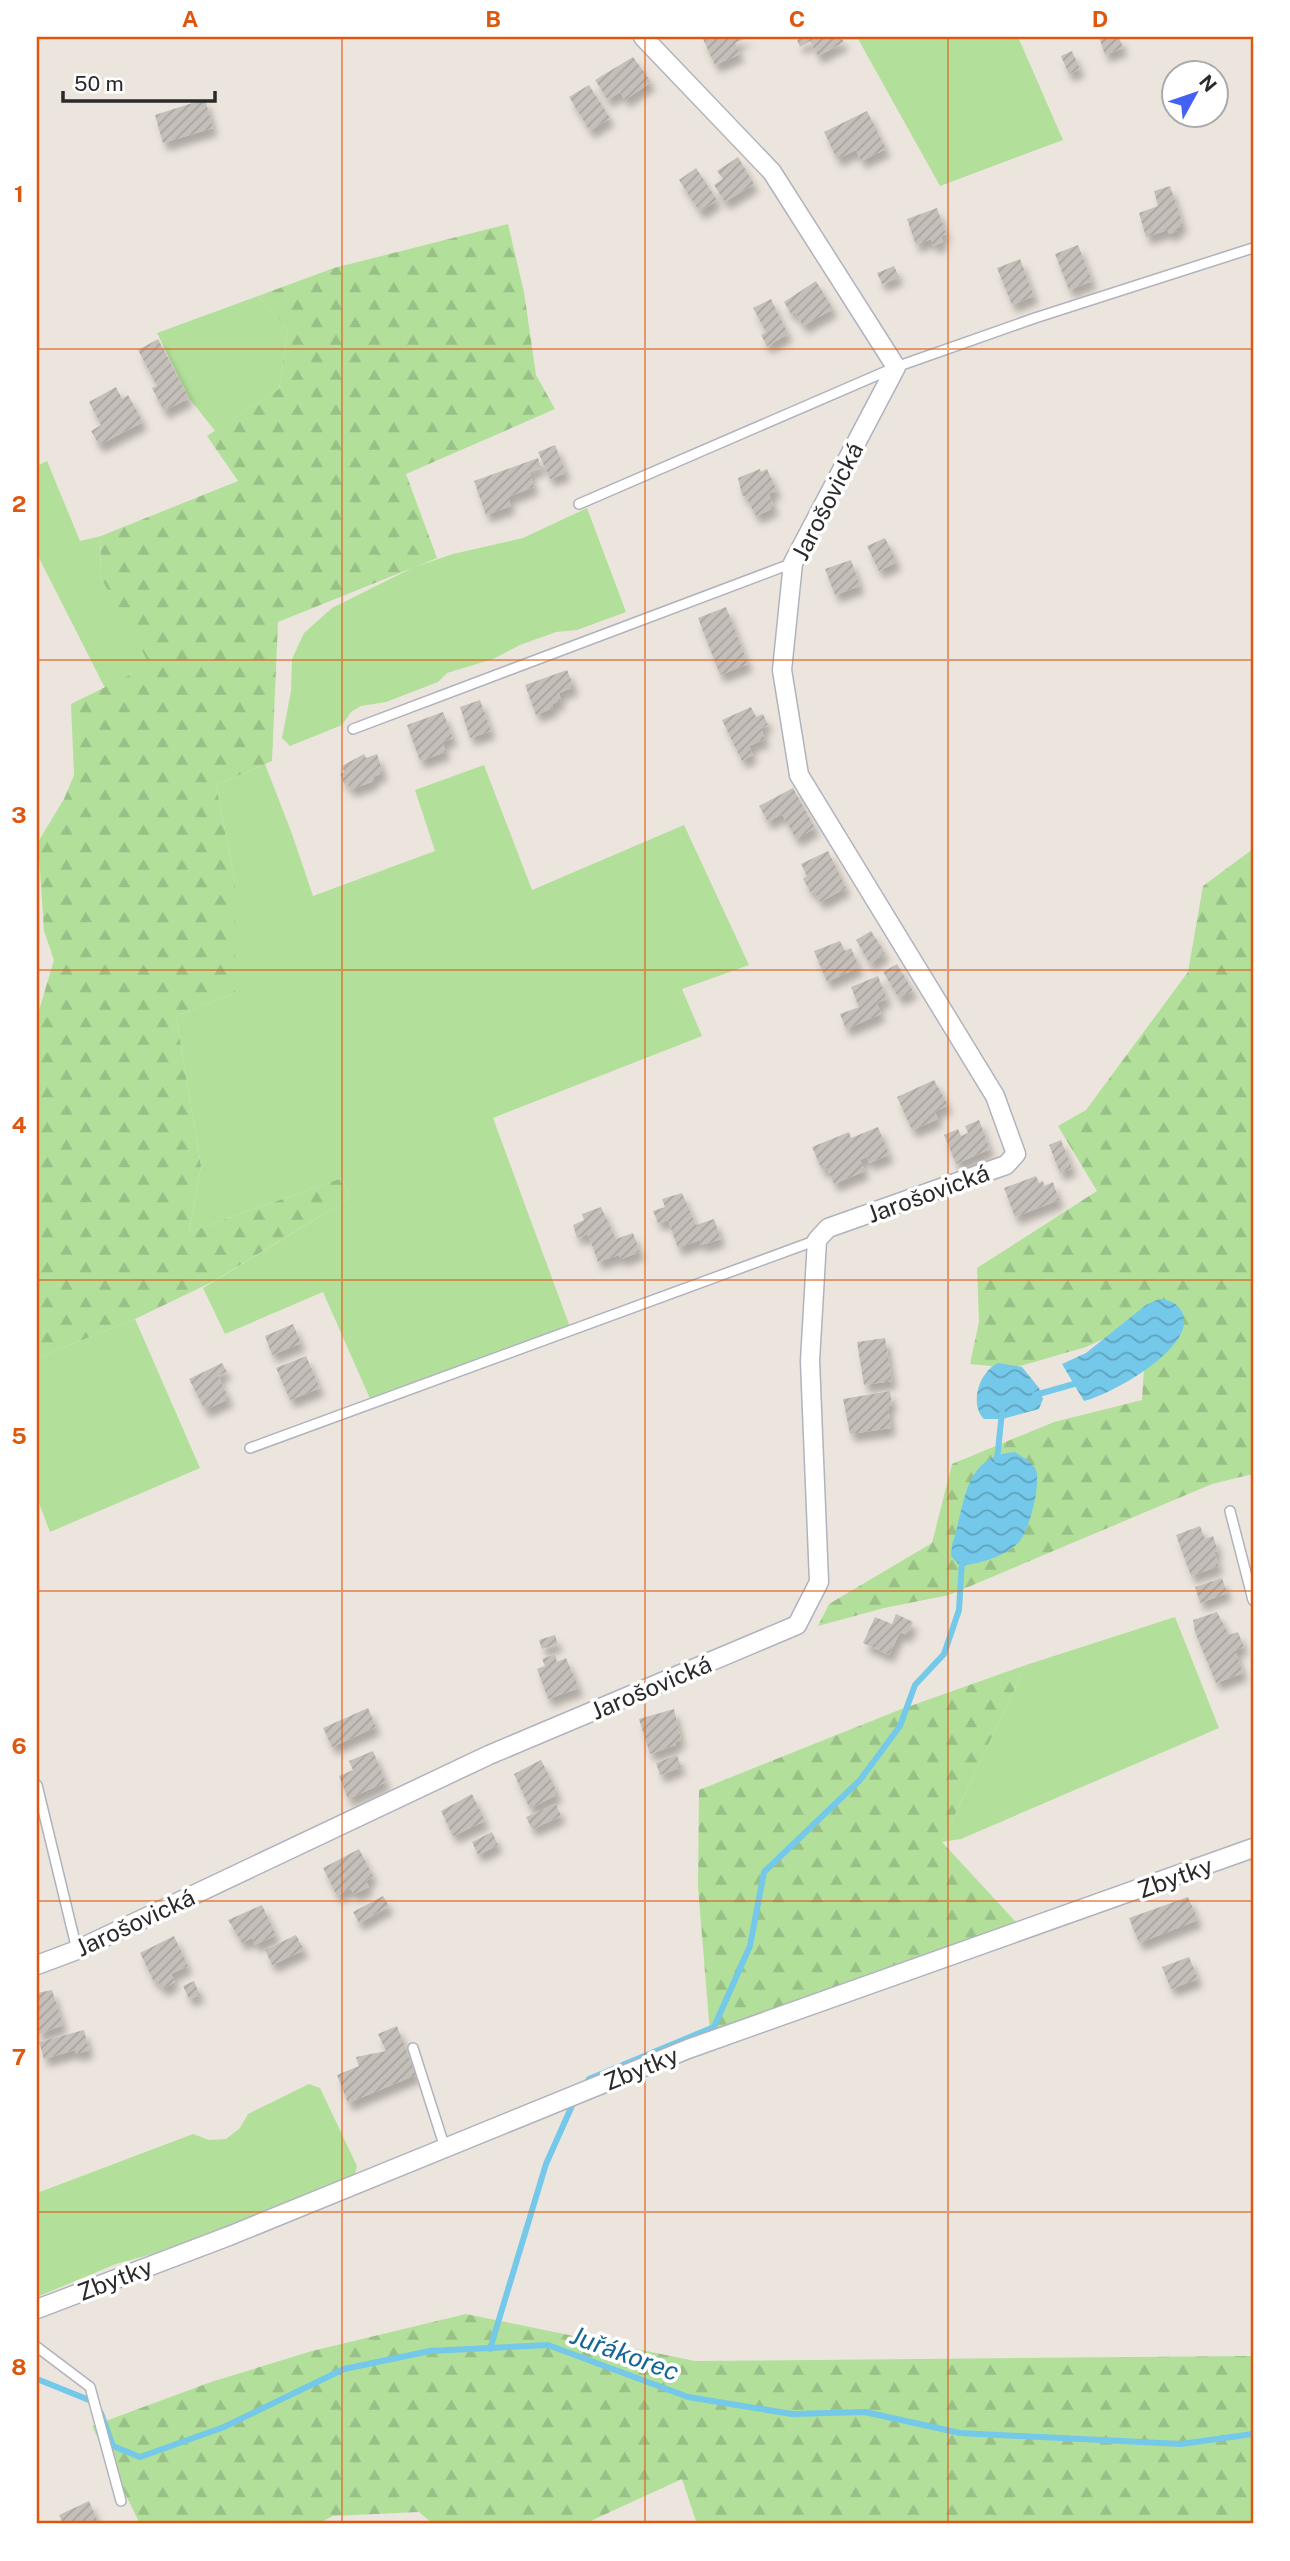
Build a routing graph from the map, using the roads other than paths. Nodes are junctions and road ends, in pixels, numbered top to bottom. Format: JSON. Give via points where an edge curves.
{"nodes":[{"id":1,"x":643,"y":37,"type":"edge"},
{"id":2,"x":1253,"y":248,"type":"edge"},
{"id":3,"x":896,"y":367,"type":"junction"},
{"id":4,"x":579,"y":504,"type":"dead end"},
{"id":5,"x":793,"y":563,"type":"junction"},
{"id":6,"x":353,"y":729,"type":"dead end"},
{"id":7,"x":817,"y":1240,"type":"junction"},
{"id":8,"x":250,"y":1448,"type":"dead end"},
{"id":9,"x":1230,"y":1511,"type":"dead end"},
{"id":10,"x":1253,"y":1600,"type":"edge"},
{"id":11,"x":37,"y":1785,"type":"edge"},
{"id":12,"x":1253,"y":1848,"type":"edge"},
{"id":13,"x":77,"y":1951,"type":"junction"},
{"id":14,"x":37,"y":1965,"type":"edge"},
{"id":15,"x":413,"y":2048,"type":"dead end"},
{"id":16,"x":445,"y":2148,"type":"junction"},
{"id":17,"x":37,"y":2309,"type":"edge"},
{"id":18,"x":37,"y":2347,"type":"edge"},
{"id":19,"x":121,"y":2501,"type":"dead end"}],
"edges":[{"from":1,"to":3,"type":"street","via":[[772,172]]},
{"from":2,"to":3,"type":"lane"},
{"from":3,"to":4,"type":"lane"},
{"from":3,"to":5,"type":"street","name":"Jarošovická"},
{"from":5,"to":6,"type":"lane"},
{"from":5,"to":7,"type":"street","name":"Jarošovická","via":[[782,670],[799,775],[995,1096],[1016,1154],[1006,1165],[828,1228]]},
{"from":7,"to":8,"type":"lane"},
{"from":7,"to":13,"type":"street","name":"Jarošovická","via":[[810,1361],[819,1583],[797,1625],[489,1755]]},
{"from":9,"to":10,"type":"lane"},
{"from":11,"to":13,"type":"lane"},
{"from":12,"to":16,"type":"street","name":"Zbytky","via":[[688,2049]]},
{"from":13,"to":14,"type":"street","name":"Jarošovická"},
{"from":15,"to":16,"type":"lane"},
{"from":16,"to":17,"type":"street","name":"Zbytky"},
{"from":18,"to":19,"type":"lane","via":[[90,2387]]}]}
